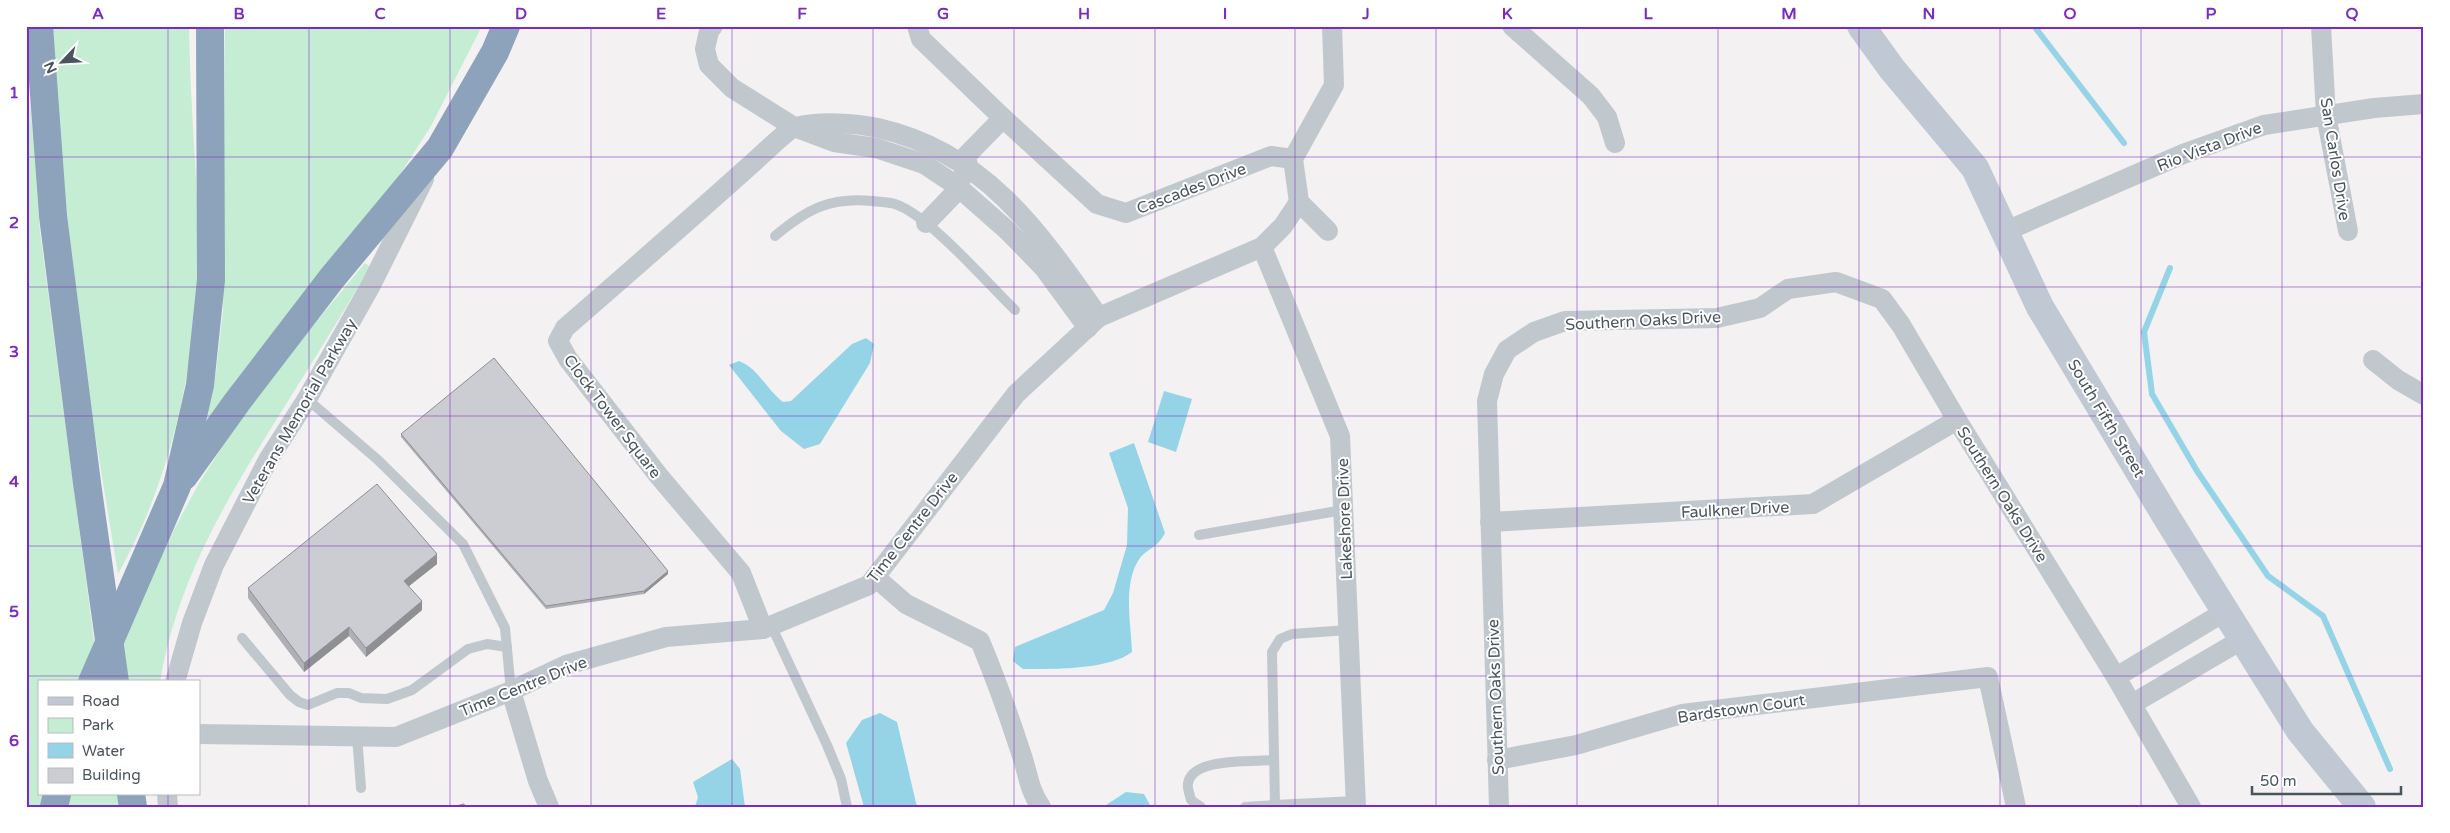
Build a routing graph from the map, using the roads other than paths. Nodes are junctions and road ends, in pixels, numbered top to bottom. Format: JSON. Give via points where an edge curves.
{"nodes":[{"id":1,"x":39,"y":26,"type":"edge"},
{"id":2,"x":210,"y":26,"type":"edge"},
{"id":3,"x":506,"y":26,"type":"edge"},
{"id":4,"x":713,"y":26,"type":"edge"},
{"id":5,"x":917,"y":26,"type":"edge"},
{"id":6,"x":1332,"y":26,"type":"edge"},
{"id":7,"x":1512,"y":26,"type":"edge"},
{"id":8,"x":1861,"y":26,"type":"edge"},
{"id":9,"x":2321,"y":26,"type":"edge"},
{"id":10,"x":2424,"y":104,"type":"edge"},
{"id":11,"x":2326,"y":115,"type":"junction"},
{"id":12,"x":1003,"y":118,"type":"junction"},
{"id":13,"x":794,"y":127,"type":"junction"},
{"id":14,"x":1616,"y":143,"type":"dead end"},
{"id":15,"x":440,"y":148,"type":"junction"},
{"id":16,"x":1293,"y":159,"type":"junction"},
{"id":17,"x":968,"y":166,"type":"junction"},
{"id":18,"x":957,"y":186,"type":"junction"},
{"id":19,"x":1300,"y":202,"type":"junction"},
{"id":20,"x":926,"y":223,"type":"junction"},
{"id":21,"x":2006,"y":230,"type":"junction"},
{"id":22,"x":1328,"y":231,"type":"dead end"},
{"id":23,"x":2348,"y":231,"type":"dead end"},
{"id":24,"x":775,"y":236,"type":"dead end"},
{"id":25,"x":1262,"y":247,"type":"junction"},
{"id":26,"x":1015,"y":310,"type":"dead end"},
{"id":27,"x":1093,"y":322,"type":"junction"},
{"id":28,"x":2373,"y":360,"type":"dead end"},
{"id":29,"x":2424,"y":395,"type":"edge"},
{"id":30,"x":307,"y":399,"type":"junction"},
{"id":31,"x":1956,"y":420,"type":"junction"},
{"id":32,"x":177,"y":486,"type":"junction"},
{"id":33,"x":1343,"y":510,"type":"junction"},
{"id":34,"x":1490,"y":522,"type":"junction"},
{"id":35,"x":1199,"y":535,"type":"dead end"},
{"id":36,"x":875,"y":577,"type":"junction"},
{"id":37,"x":2226,"y":611,"type":"junction"},
{"id":38,"x":767,"y":627,"type":"junction"},
{"id":39,"x":1348,"y":630,"type":"junction"},
{"id":40,"x":242,"y":638,"type":"dead end"},
{"id":41,"x":2243,"y":639,"type":"junction"},
{"id":42,"x":507,"y":647,"type":"junction"},
{"id":43,"x":2116,"y":677,"type":"junction"},
{"id":44,"x":93,"y":680,"type":"edge"},
{"id":45,"x":115,"y":680,"type":"edge"},
{"id":46,"x":176,"y":680,"type":"edge"},
{"id":47,"x":511,"y":691,"type":"junction"},
{"id":48,"x":2132,"y":704,"type":"junction"},
{"id":49,"x":200,"y":734,"type":"edge"},
{"id":50,"x":357,"y":736,"type":"junction"},
{"id":51,"x":1273,"y":760,"type":"junction"},
{"id":52,"x":1497,"y":760,"type":"junction"},
{"id":53,"x":361,"y":788,"type":"dead end"},
{"id":54,"x":1356,"y":804,"type":"edge"},
{"id":55,"x":1275,"y":805,"type":"junction"},
{"id":56,"x":549,"y":807,"type":"edge"},
{"id":57,"x":847,"y":807,"type":"edge"},
{"id":58,"x":1041,"y":807,"type":"edge"},
{"id":59,"x":1201,"y":807,"type":"edge"},
{"id":60,"x":1245,"y":807,"type":"edge"},
{"id":61,"x":1499,"y":807,"type":"edge"},
{"id":62,"x":2016,"y":807,"type":"edge"},
{"id":63,"x":2191,"y":807,"type":"edge"},
{"id":64,"x":2362,"y":807,"type":"edge"}],
"edges":[{"from":1,"to":45,"type":"highway","via":[[53,216]]},
{"from":2,"to":32,"type":"highway","via":[[211,280],[200,385]]},
{"from":3,"to":15,"type":"highway","via":[[495,52]]},
{"from":4,"to":13,"type":"street","via":[[705,49],[709,65],[732,88]]},
{"from":5,"to":12,"type":"street","name":"Cascades Drive","via":[[921,40]]},
{"from":6,"to":16,"type":"street","via":[[1334,85]]},
{"from":7,"to":14,"type":"street","via":[[1591,96],[1608,117]]},
{"from":8,"to":21,"type":"street","name":"South Fifth Street","via":[[1892,69],[1975,168]]},
{"from":9,"to":11,"type":"street","name":"San Carlos Drive"},
{"from":10,"to":11,"type":"street","name":"Rio Vista Drive"},
{"from":11,"to":21,"type":"street","name":"Rio Vista Drive","via":[[2264,125],[2227,137]]},
{"from":11,"to":23,"type":"street","name":"San Carlos Drive"},
{"from":12,"to":16,"type":"street","name":"Cascades Drive","via":[[1097,204],[1126,213],[1271,156]]},
{"from":12,"to":17,"type":"street","via":[[966,156]]},
{"from":13,"to":17,"type":"street","via":[[854,123],[879,128],[935,147]]},
{"from":13,"to":18,"type":"street","via":[[834,142],[876,148],[924,164]]},
{"from":13,"to":38,"type":"street","name":"Clock Tower Square","via":[[565,328],[558,341],[568,359],[658,476],[741,573]]},
{"from":15,"to":30,"type":"street","name":"Veterans Memorial Parkway","via":[[371,285]]},
{"from":15,"to":32,"type":"highway","via":[[332,278]]},
{"from":16,"to":19,"type":"street"},
{"from":17,"to":18,"type":"street"},
{"from":17,"to":27,"type":"street","via":[[1009,200],[1064,267]]},
{"from":18,"to":20,"type":"street","via":[[952,196]]},
{"from":18,"to":27,"type":"street","via":[[1008,231]]},
{"from":19,"to":22,"type":"street"},
{"from":19,"to":25,"type":"street","name":"Time Centre Drive"},
{"from":20,"to":24,"type":"lane","via":[[895,204],[836,201],[817,207]]},
{"from":20,"to":26,"type":"lane"},
{"from":21,"to":37,"type":"street","name":"South Fifth Street","via":[[2040,307]]},
{"from":25,"to":27,"type":"street","name":"Time Centre Drive"},
{"from":25,"to":33,"type":"street","name":"Lakeshore Drive","via":[[1340,436]]},
{"from":27,"to":36,"type":"street","name":"Time Centre Drive","via":[[1016,394]]},
{"from":28,"to":29,"type":"street"},
{"from":30,"to":42,"type":"lane","via":[[378,460],[463,544],[504,628]]},
{"from":30,"to":46,"type":"street","name":"Veterans Memorial Parkway","via":[[268,460],[214,565]]},
{"from":31,"to":34,"type":"street","name":"Faulkner Drive","via":[[1813,504]]},
{"from":31,"to":34,"type":"street","name":"Southern Oaks Drive","via":[[1902,325],[1882,299],[1836,282],[1788,288],[1760,308],[1717,318],[1565,321],[1534,332],[1507,350],[1494,374],[1487,400]]},
{"from":31,"to":43,"type":"street","name":"Southern Oaks Drive"},
{"from":32,"to":44,"type":"highway"},
{"from":33,"to":35,"type":"lane"},
{"from":33,"to":39,"type":"street","name":"Lakeshore Drive"},
{"from":34,"to":52,"type":"street","name":"Southern Oaks Drive"},
{"from":36,"to":38,"type":"street","name":"Time Centre Drive","via":[[869,585]]},
{"from":36,"to":58,"type":"street","via":[[906,604],[980,641],[1022,754],[1032,794]]},
{"from":37,"to":41,"type":"street","name":"South Fifth Street"},
{"from":37,"to":43,"type":"street"},
{"from":38,"to":47,"type":"street","name":"Time Centre Drive","via":[[666,637],[566,665]]},
{"from":38,"to":57,"type":"lane","via":[[827,745],[841,779]]},
{"from":39,"to":51,"type":"lane","via":[[1292,634],[1280,639],[1272,652]]},
{"from":39,"to":54,"type":"street","name":"Lakeshore Drive"},
{"from":40,"to":42,"type":"lane","via":[[290,695],[308,705],[337,693],[387,699],[412,690],[468,649],[487,644]]},
{"from":41,"to":48,"type":"street"},
{"from":41,"to":64,"type":"street","name":"South Fifth Street","via":[[2300,731]]},
{"from":42,"to":47,"type":"lane"},
{"from":43,"to":48,"type":"street","name":"Southern Oaks Drive"},
{"from":47,"to":50,"type":"street","name":"Time Centre Drive","via":[[396,737]]},
{"from":47,"to":56,"type":"street"},
{"from":48,"to":63,"type":"street","name":"Southern Oaks Drive"},
{"from":49,"to":50,"type":"street","name":"Time Centre Drive"},
{"from":50,"to":53,"type":"lane"},
{"from":51,"to":55,"type":"lane"},
{"from":51,"to":59,"type":"lane","via":[[1205,765],[1194,771],[1188,784],[1191,800]]},
{"from":52,"to":61,"type":"street","name":"Southern Oaks Drive"},
{"from":52,"to":62,"type":"street","name":"Bardstown Court","via":[[1576,745],[1682,714],[1988,677]]},
{"from":54,"to":55,"type":"lane"},
{"from":55,"to":60,"type":"lane"}]}
